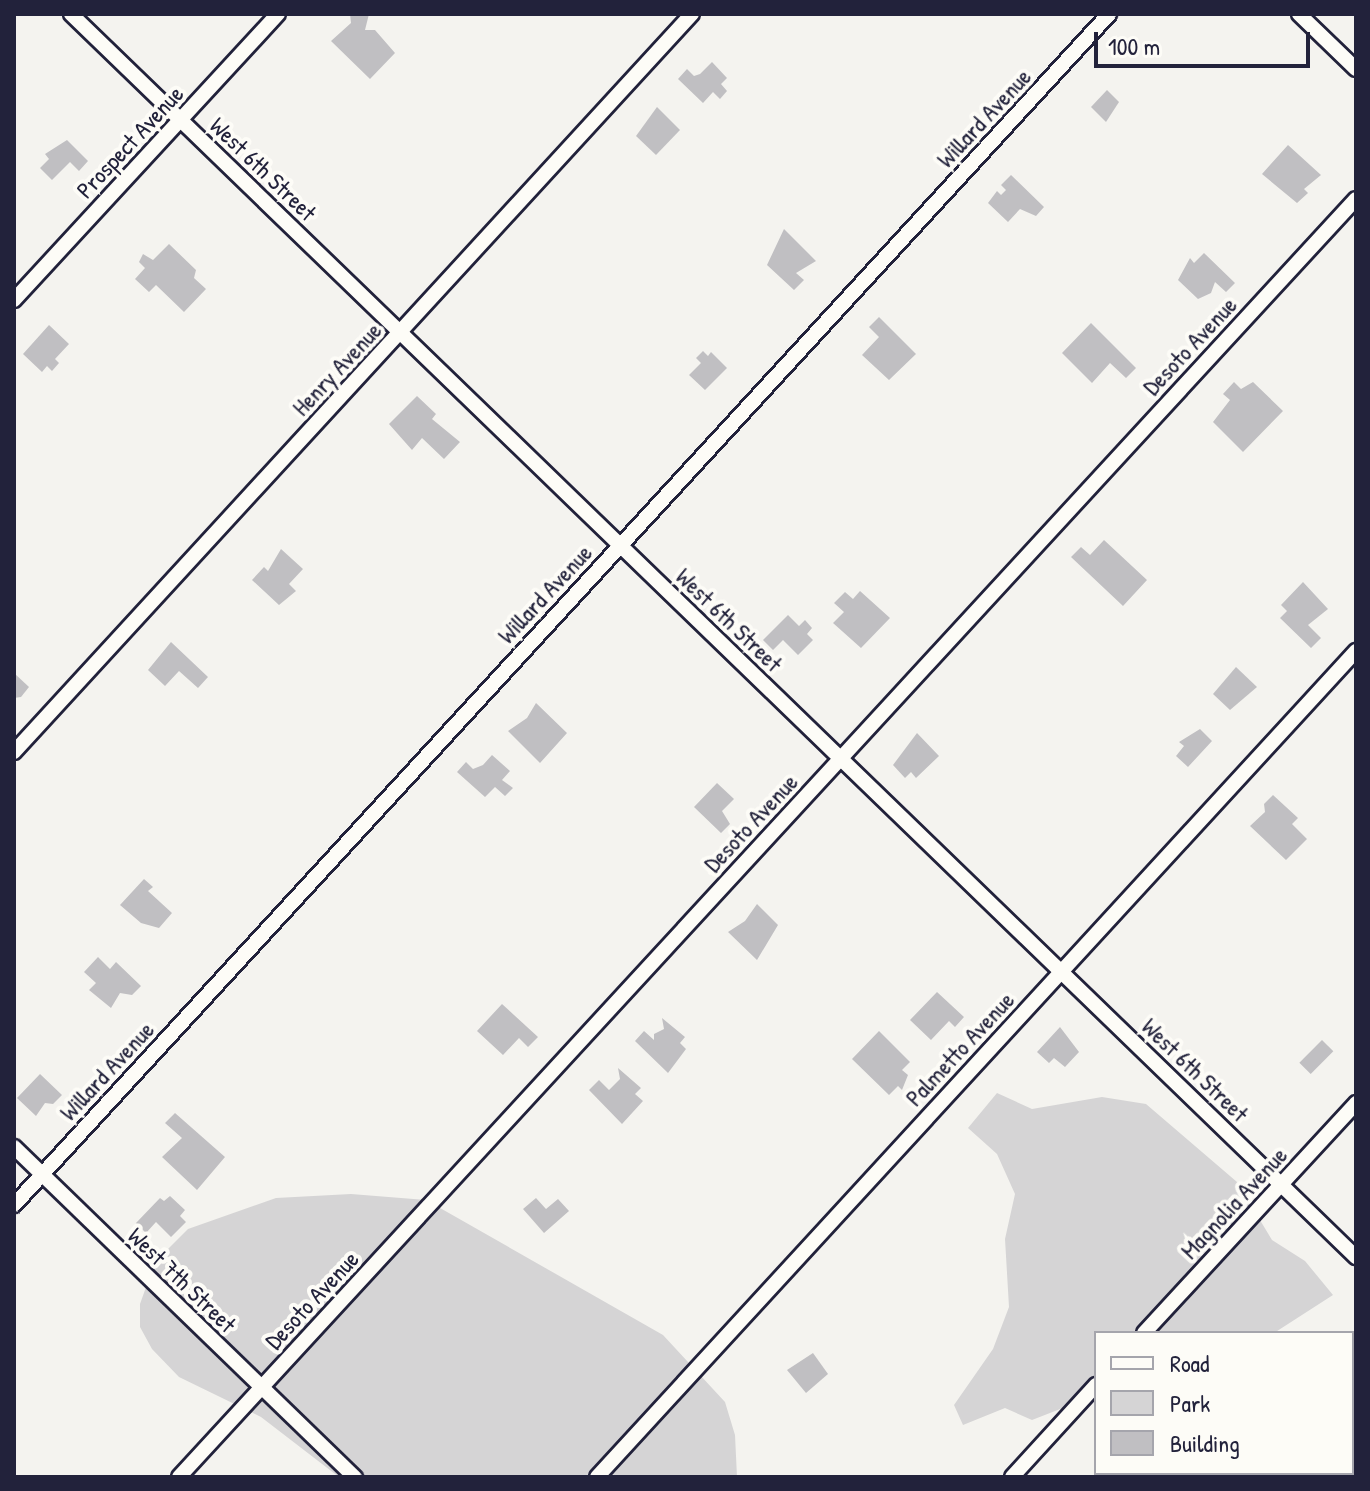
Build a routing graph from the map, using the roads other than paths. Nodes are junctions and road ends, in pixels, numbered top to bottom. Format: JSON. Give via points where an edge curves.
{"nodes":[{"id":1,"x":71,"y":14,"type":"edge"},
{"id":2,"x":278,"y":14,"type":"edge"},
{"id":3,"x":692,"y":14,"type":"edge"},
{"id":4,"x":1109,"y":14,"type":"edge"},
{"id":5,"x":1299,"y":14,"type":"edge"},
{"id":6,"x":1356,"y":69,"type":"edge"},
{"id":7,"x":180,"y":120,"type":"junction"},
{"id":8,"x":1356,"y":199,"type":"edge"},
{"id":9,"x":14,"y":300,"type":"edge"},
{"id":10,"x":400,"y":333,"type":"junction"},
{"id":11,"x":620,"y":545,"type":"junction"},
{"id":12,"x":1356,"y":651,"type":"edge"},
{"id":13,"x":14,"y":752,"type":"edge"},
{"id":14,"x":840,"y":758,"type":"junction"},
{"id":15,"x":1061,"y":972,"type":"junction"},
{"id":16,"x":1356,"y":1103,"type":"edge"},
{"id":17,"x":14,"y":1147,"type":"edge"},
{"id":18,"x":42,"y":1174,"type":"junction"},
{"id":19,"x":1281,"y":1184,"type":"junction"},
{"id":20,"x":14,"y":1205,"type":"edge"},
{"id":21,"x":1356,"y":1257,"type":"edge"},
{"id":22,"x":1146,"y":1331,"type":"edge"},
{"id":23,"x":261,"y":1387,"type":"junction"},
{"id":24,"x":1094,"y":1387,"type":"edge"},
{"id":25,"x":179,"y":1477,"type":"edge"},
{"id":26,"x":355,"y":1477,"type":"edge"},
{"id":27,"x":597,"y":1477,"type":"edge"},
{"id":28,"x":1012,"y":1477,"type":"edge"}],
"edges":[{"from":1,"to":7,"type":"street","name":"West 6th Street"},
{"from":2,"to":7,"type":"street","name":"Prospect Avenue"},
{"from":3,"to":10,"type":"street","name":"Henry Avenue"},
{"from":4,"to":11,"type":"street","name":"Willard Avenue"},
{"from":5,"to":6,"type":"street"},
{"from":7,"to":9,"type":"street","name":"Prospect Avenue"},
{"from":7,"to":10,"type":"street","name":"West 6th Street"},
{"from":8,"to":14,"type":"street","name":"Desoto Avenue"},
{"from":10,"to":11,"type":"street","name":"West 6th Street"},
{"from":10,"to":13,"type":"street","name":"Henry Avenue"},
{"from":11,"to":14,"type":"street","name":"West 6th Street"},
{"from":11,"to":18,"type":"street","name":"Willard Avenue"},
{"from":12,"to":15,"type":"street","name":"Palmetto Avenue"},
{"from":14,"to":15,"type":"street","name":"West 6th Street"},
{"from":14,"to":23,"type":"street","name":"Desoto Avenue"},
{"from":15,"to":19,"type":"street","name":"West 6th Street"},
{"from":15,"to":27,"type":"street","name":"Palmetto Avenue"},
{"from":16,"to":19,"type":"street","name":"Magnolia Avenue"},
{"from":17,"to":18,"type":"street","name":"West 7th Street"},
{"from":18,"to":20,"type":"street","name":"Willard Avenue"},
{"from":18,"to":23,"type":"street","name":"West 7th Street"},
{"from":19,"to":21,"type":"street","name":"West 6th Street"},
{"from":19,"to":22,"type":"street","name":"Magnolia Avenue"},
{"from":23,"to":25,"type":"street","name":"Desoto Avenue"},
{"from":23,"to":26,"type":"street","name":"West 7th Street"},
{"from":24,"to":28,"type":"street"}]}
